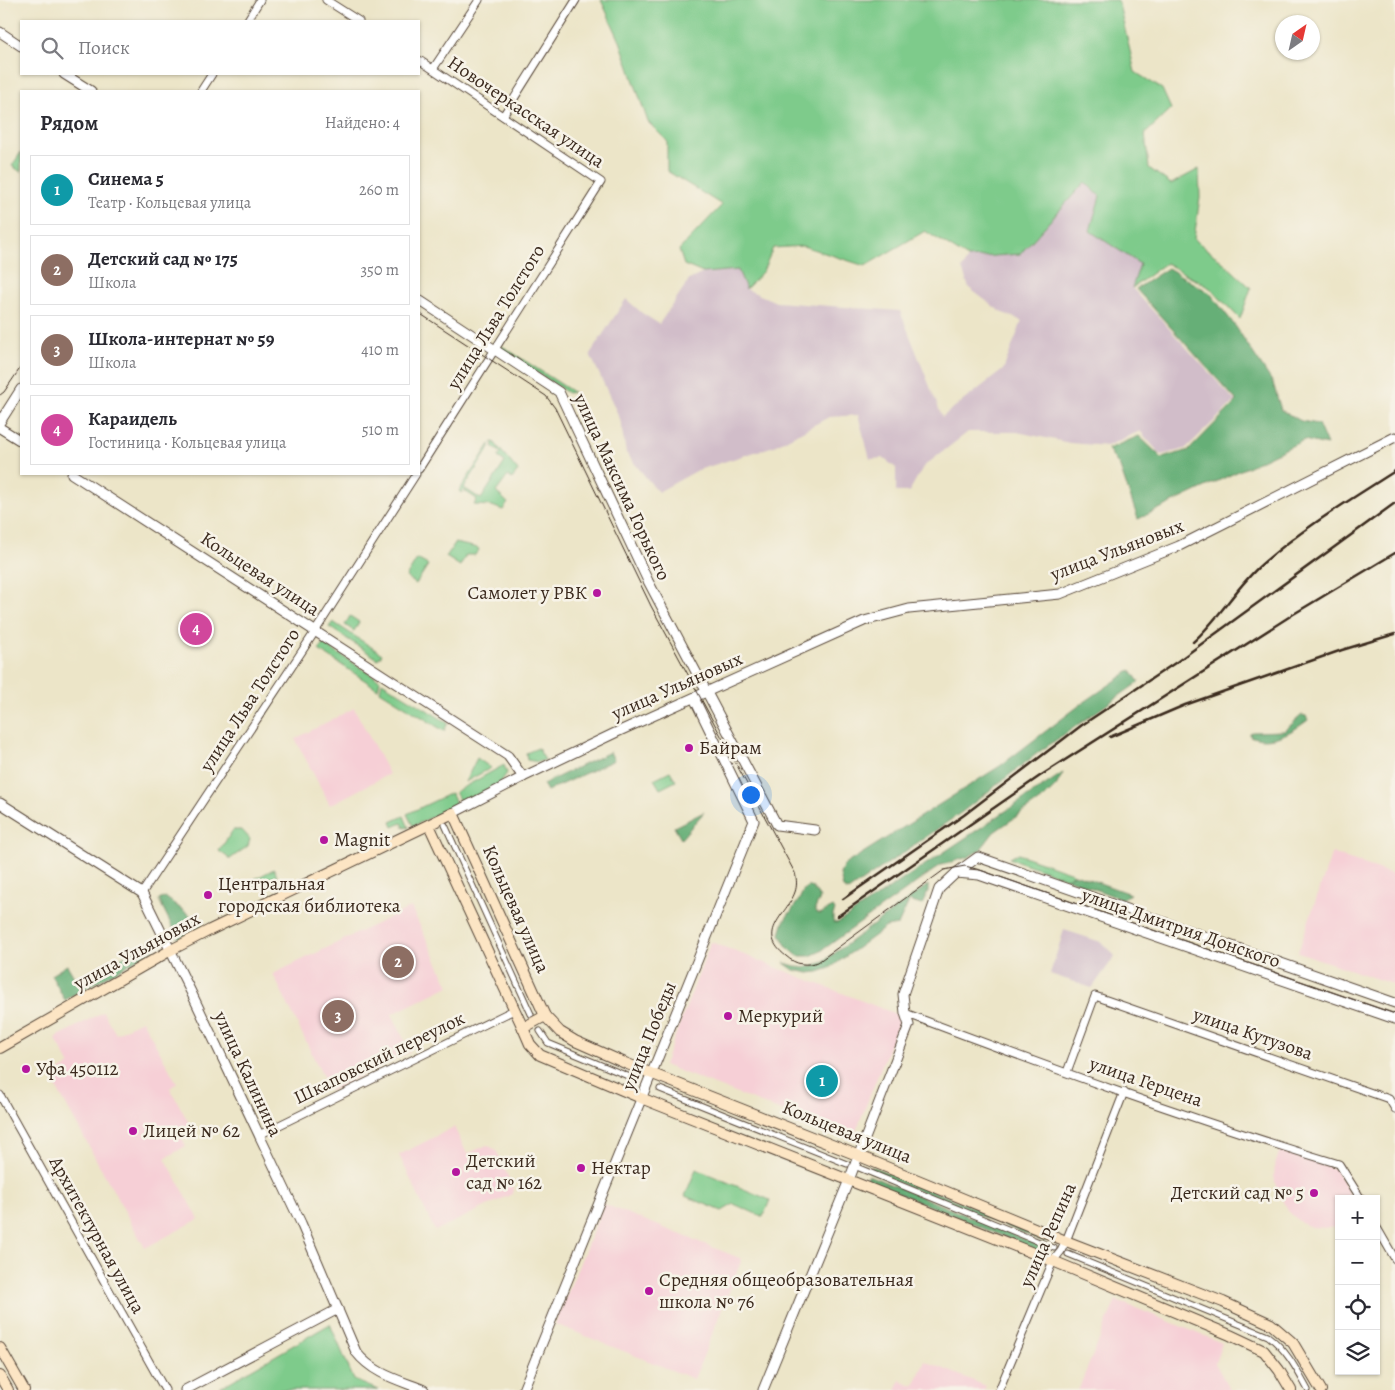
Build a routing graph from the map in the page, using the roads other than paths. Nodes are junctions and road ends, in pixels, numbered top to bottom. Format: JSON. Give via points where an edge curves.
{"nodes":[{"id":1,"x":260,"y":0,"type":"edge"},
{"id":2,"x":326,"y":0,"type":"edge"},
{"id":3,"x":479,"y":0,"type":"edge"},
{"id":4,"x":576,"y":0,"type":"edge"},
{"id":5,"x":247,"y":20,"type":"edge"},
{"id":6,"x":357,"y":20,"type":"edge"},
{"id":7,"x":0,"y":32,"type":"edge"},
{"id":8,"x":20,"y":45,"type":"edge"},
{"id":9,"x":420,"y":61,"type":"edge"},
{"id":10,"x":433,"y":69,"type":"junction"},
{"id":11,"x":66,"y":75,"type":"edge"},
{"id":12,"x":211,"y":75,"type":"edge"},
{"id":13,"x":89,"y":90,"type":"edge"},
{"id":14,"x":202,"y":90,"type":"edge"},
{"id":15,"x":502,"y":116,"type":"junction"},
{"id":16,"x":601,"y":182,"type":"joint"},
{"id":17,"x":420,"y":301,"type":"edge"},
{"id":18,"x":495,"y":349,"type":"junction"},
{"id":19,"x":20,"y":391,"type":"edge"},
{"id":20,"x":0,"y":422,"type":"edge"},
{"id":21,"x":0,"y":428,"type":"edge"},
{"id":22,"x":1395,"y":437,"type":"edge"},
{"id":23,"x":20,"y":440,"type":"edge"},
{"id":24,"x":420,"y":467,"type":"edge"},
{"id":25,"x":74,"y":475,"type":"edge"},
{"id":26,"x":415,"y":475,"type":"edge"},
{"id":27,"x":316,"y":630,"type":"junction"},
{"id":28,"x":707,"y":692,"type":"junction"},
{"id":29,"x":694,"y":698,"type":"junction"},
{"id":30,"x":523,"y":777,"type":"junction"},
{"id":31,"x":0,"y":803,"type":"edge"},
{"id":32,"x":453,"y":813,"type":"junction"},
{"id":33,"x":430,"y":824,"type":"junction"},
{"id":34,"x":445,"y":825,"type":"dead end"},
{"id":35,"x":815,"y":830,"type":"dead end"},
{"id":36,"x":956,"y":873,"type":"junction"},
{"id":37,"x":142,"y":893,"type":"junction"},
{"id":38,"x":171,"y":950,"type":"junction"},
{"id":39,"x":1395,"y":1003,"type":"edge"},
{"id":40,"x":514,"y":1010,"type":"junction"},
{"id":41,"x":904,"y":1013,"type":"junction"},
{"id":42,"x":531,"y":1014,"type":"dead end"},
{"id":43,"x":545,"y":1016,"type":"junction"},
{"id":44,"x":1395,"y":1020,"type":"edge"},
{"id":45,"x":523,"y":1028,"type":"junction"},
{"id":46,"x":540,"y":1030,"type":"dead end"},
{"id":47,"x":0,"y":1048,"type":"edge"},
{"id":48,"x":1068,"y":1072,"type":"junction"},
{"id":49,"x":651,"y":1073,"type":"junction"},
{"id":50,"x":634,"y":1079,"type":"dead end"},
{"id":51,"x":660,"y":1089,"type":"dead end"},
{"id":52,"x":1124,"y":1092,"type":"junction"},
{"id":53,"x":0,"y":1095,"type":"edge"},
{"id":54,"x":642,"y":1098,"type":"junction"},
{"id":55,"x":1395,"y":1109,"type":"edge"},
{"id":56,"x":259,"y":1135,"type":"junction"},
{"id":57,"x":857,"y":1155,"type":"junction"},
{"id":58,"x":847,"y":1164,"type":"dead end"},
{"id":59,"x":859,"y":1168,"type":"dead end"},
{"id":60,"x":849,"y":1180,"type":"junction"},
{"id":61,"x":1358,"y":1195,"type":"edge"},
{"id":62,"x":1380,"y":1233,"type":"edge"},
{"id":63,"x":1066,"y":1241,"type":"junction"},
{"id":64,"x":1054,"y":1248,"type":"dead end"},
{"id":65,"x":1068,"y":1254,"type":"dead end"},
{"id":66,"x":1395,"y":1259,"type":"edge"},
{"id":67,"x":1053,"y":1261,"type":"junction"},
{"id":68,"x":338,"y":1309,"type":"junction"},
{"id":69,"x":0,"y":1348,"type":"edge"},
{"id":70,"x":0,"y":1376,"type":"edge"},
{"id":71,"x":8,"y":1390,"type":"edge"},
{"id":72,"x":24,"y":1390,"type":"edge"},
{"id":73,"x":165,"y":1390,"type":"edge"},
{"id":74,"x":185,"y":1390,"type":"edge"},
{"id":75,"x":424,"y":1390,"type":"edge"},
{"id":76,"x":523,"y":1390,"type":"edge"},
{"id":77,"x":763,"y":1390,"type":"edge"},
{"id":78,"x":999,"y":1390,"type":"edge"},
{"id":79,"x":1291,"y":1390,"type":"edge"},
{"id":80,"x":1308,"y":1390,"type":"edge"},
{"id":81,"x":1321,"y":1390,"type":"edge"}],
"edges":[{"from":1,"to":5,"type":"street"},
{"from":2,"to":6,"type":"street"},
{"from":3,"to":10,"type":"street","name":"Новочеркасская улица"},
{"from":4,"to":15,"type":"street"},
{"from":7,"to":8,"type":"street"},
{"from":9,"to":10,"type":"street","name":"Новочеркасская улица"},
{"from":10,"to":15,"type":"street","name":"Новочеркасская улица"},
{"from":11,"to":13,"type":"street"},
{"from":12,"to":14,"type":"street"},
{"from":15,"to":16,"type":"street","name":"Новочеркасская улица"},
{"from":16,"to":18,"type":"street","name":"улица Льва Толстого"},
{"from":17,"to":18,"type":"street","name":"улица Максима Горького"},
{"from":18,"to":24,"type":"street","name":"улица Льва Толстого"},
{"from":18,"to":28,"type":"street","name":"улица Максима Горького","via":[[559,392],[648,581]]},
{"from":19,"to":20,"type":"street"},
{"from":21,"to":23,"type":"street"},
{"from":22,"to":28,"type":"street","name":"улица Ульяновых","via":[[1179,546],[1060,594],[909,609],[864,621]]},
{"from":25,"to":27,"type":"street","name":"Кольцевая улица"},
{"from":26,"to":27,"type":"street","name":"улица Льва Толстого"},
{"from":27,"to":30,"type":"street","name":"Кольцевая улица","via":[[508,756]]},
{"from":27,"to":37,"type":"street","name":"улица Льва Толстого"},
{"from":28,"to":29,"type":"street","name":"улица Ульяновых"},
{"from":28,"to":35,"type":"street","name":"улица Максима Горького","via":[[777,824]]},
{"from":29,"to":30,"type":"street","name":"улица Ульяновых"},
{"from":29,"to":49,"type":"street","name":"улица Победы","via":[[754,821]]},
{"from":30,"to":32,"type":"street","name":"улица Ульяновых"},
{"from":31,"to":37,"type":"street"},
{"from":32,"to":33,"type":"main road","name":"улица Ульяновых"},
{"from":32,"to":43,"type":"main road","name":"Кольцевая улица"},
{"from":33,"to":38,"type":"main road","name":"улица Ульяновых"},
{"from":33,"to":40,"type":"main road"},
{"from":34,"to":42,"type":"street"},
{"from":36,"to":39,"type":"street","name":"улица Дмитрия Донского","via":[[978,857]]},
{"from":36,"to":41,"type":"street","via":[[939,889],[903,994]]},
{"from":36,"to":44,"type":"street","name":"улица Дмитрия Донского","via":[[979,875]]},
{"from":37,"to":38,"type":"street","name":"улица Калинина"},
{"from":38,"to":47,"type":"main road","name":"улица Ульяновых"},
{"from":38,"to":56,"type":"street","name":"улица Калинина"},
{"from":40,"to":45,"type":"main road"},
{"from":40,"to":56,"type":"street","name":"Шкаповский переулок"},
{"from":41,"to":48,"type":"street","name":"улица Герцена"},
{"from":41,"to":57,"type":"street","via":[[909,1025]]},
{"from":43,"to":45,"type":"main road"},
{"from":43,"to":49,"type":"main road","name":"Кольцевая улица","via":[[560,1032]]},
{"from":45,"to":54,"type":"main road","via":[[530,1044],[540,1055]]},
{"from":46,"to":50,"type":"street","via":[[548,1043]]},
{"from":48,"to":52,"type":"street","name":"улица Герцена"},
{"from":48,"to":55,"type":"street","name":"улица Кутузова","via":[[1095,996],[1389,1098]]},
{"from":49,"to":54,"type":"street","name":"улица Победы"},
{"from":49,"to":57,"type":"main road","name":"Кольцевая улица"},
{"from":51,"to":58,"type":"street"},
{"from":52,"to":61,"type":"street","name":"улица Герцена","via":[[1339,1164]]},
{"from":52,"to":63,"type":"street","name":"улица Репина"},
{"from":53,"to":73,"type":"street","name":"Архитектурная улица"},
{"from":54,"to":60,"type":"main road"},
{"from":54,"to":76,"type":"street","name":"улица Победы"},
{"from":56,"to":68,"type":"street","name":"улица Калинина"},
{"from":57,"to":60,"type":"street"},
{"from":57,"to":63,"type":"main road","name":"Кольцевая улица"},
{"from":59,"to":64,"type":"street"},
{"from":60,"to":67,"type":"main road"},
{"from":60,"to":77,"type":"street"},
{"from":62,"to":66,"type":"street"},
{"from":63,"to":67,"type":"street","name":"улица Репина"},
{"from":63,"to":81,"type":"main road","name":"Кольцевая улица","via":[[1271,1324],[1293,1343]]},
{"from":65,"to":80,"type":"street","via":[[1268,1336],[1288,1355]]},
{"from":67,"to":78,"type":"street","name":"улица Репина"},
{"from":67,"to":79,"type":"main road","via":[[1264,1350]]},
{"from":68,"to":74,"type":"street"},
{"from":68,"to":75,"type":"street","name":"улица Калинина","via":[[356,1352],[364,1362],[380,1373]]},
{"from":69,"to":72,"type":"main road"},
{"from":70,"to":71,"type":"main road"}]}
